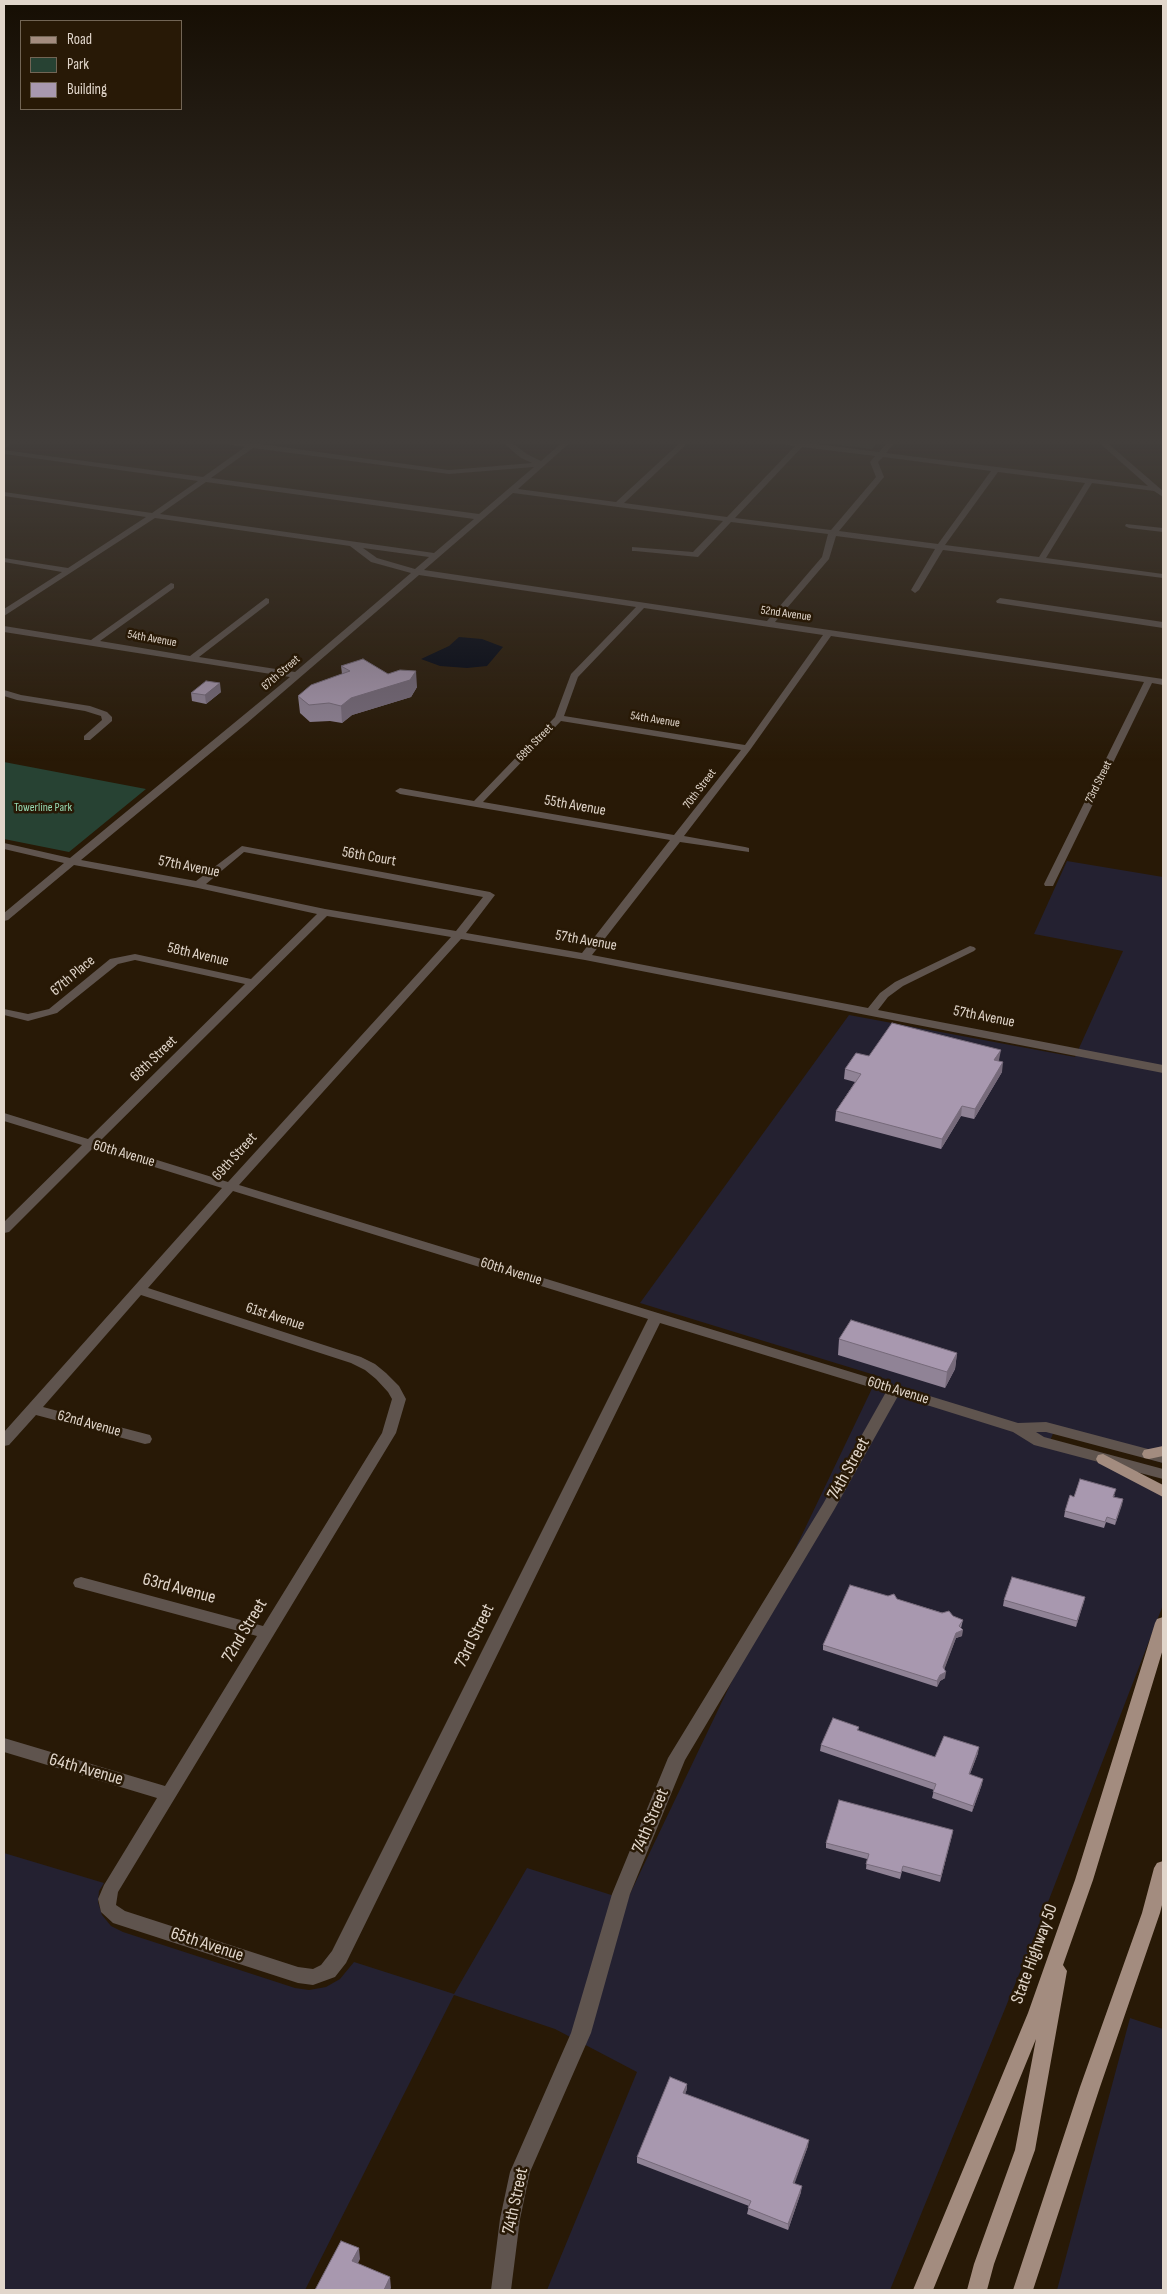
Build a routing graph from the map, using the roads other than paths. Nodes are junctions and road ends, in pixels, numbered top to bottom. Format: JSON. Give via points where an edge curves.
{"nodes":[{"id":1,"x":103,"y":547,"type":"edge"},
{"id":2,"x":356,"y":547,"type":"edge"},
{"id":3,"x":373,"y":547,"type":"edge"},
{"id":4,"x":446,"y":547,"type":"edge"},
{"id":5,"x":703,"y":547,"type":"edge"},
{"id":6,"x":829,"y":547,"type":"edge"},
{"id":7,"x":933,"y":547,"type":"edge"},
{"id":8,"x":1049,"y":547,"type":"edge"},
{"id":9,"x":940,"y":548,"type":"junction"},
{"id":10,"x":635,"y":549,"type":"dead end"},
{"id":11,"x":436,"y":556,"type":"junction"},
{"id":12,"x":4,"y":560,"type":"edge"},
{"id":13,"x":1041,"y":560,"type":"junction"},
{"id":14,"x":67,"y":570,"type":"junction"},
{"id":15,"x":417,"y":572,"type":"junction"},
{"id":16,"x":1163,"y":576,"type":"edge"},
{"id":17,"x":171,"y":586,"type":"dead end"},
{"id":18,"x":915,"y":590,"type":"dead end"},
{"id":19,"x":266,"y":600,"type":"dead end"},
{"id":20,"x":1000,"y":602,"type":"dead end"},
{"id":21,"x":641,"y":606,"type":"junction"},
{"id":22,"x":4,"y":613,"type":"edge"},
{"id":23,"x":770,"y":624,"type":"junction"},
{"id":24,"x":1163,"y":624,"type":"edge"},
{"id":25,"x":4,"y":629,"type":"edge"},
{"id":26,"x":829,"y":633,"type":"junction"},
{"id":27,"x":94,"y":642,"type":"junction"},
{"id":28,"x":191,"y":658,"type":"junction"},
{"id":29,"x":296,"y":675,"type":"junction"},
{"id":30,"x":1149,"y":680,"type":"junction"},
{"id":31,"x":1163,"y":682,"type":"edge"},
{"id":32,"x":6,"y":697,"type":"edge"},
{"id":33,"x":559,"y":718,"type":"junction"},
{"id":34,"x":87,"y":738,"type":"dead end"},
{"id":35,"x":747,"y":748,"type":"junction"},
{"id":36,"x":400,"y":791,"type":"dead end"},
{"id":37,"x":476,"y":804,"type":"junction"},
{"id":38,"x":677,"y":839,"type":"junction"},
{"id":39,"x":4,"y":846,"type":"edge"},
{"id":40,"x":745,"y":850,"type":"dead end"},
{"id":41,"x":73,"y":862,"type":"junction"},
{"id":42,"x":1049,"y":884,"type":"dead end"},
{"id":43,"x":198,"y":885,"type":"junction"},
{"id":44,"x":490,"y":894,"type":"joint"},
{"id":45,"x":325,"y":912,"type":"junction"},
{"id":46,"x":4,"y":918,"type":"edge"},
{"id":47,"x":458,"y":936,"type":"junction"},
{"id":48,"x":970,"y":949,"type":"dead end"},
{"id":49,"x":135,"y":957,"type":"joint"},
{"id":50,"x":585,"y":957,"type":"junction"},
{"id":51,"x":255,"y":983,"type":"junction"},
{"id":52,"x":4,"y":1012,"type":"edge"},
{"id":53,"x":871,"y":1012,"type":"junction"},
{"id":54,"x":1163,"y":1070,"type":"edge"},
{"id":55,"x":4,"y":1117,"type":"edge"},
{"id":56,"x":90,"y":1144,"type":"junction"},
{"id":57,"x":232,"y":1185,"type":"junction"},
{"id":58,"x":4,"y":1229,"type":"edge"},
{"id":59,"x":139,"y":1290,"type":"junction"},
{"id":60,"x":656,"y":1318,"type":"junction"},
{"id":61,"x":394,"y":1389,"type":"joint"},
{"id":62,"x":894,"y":1390,"type":"junction"},
{"id":63,"x":33,"y":1409,"type":"junction"},
{"id":64,"x":1018,"y":1428,"type":"junction"},
{"id":65,"x":145,"y":1439,"type":"dead end"},
{"id":66,"x":4,"y":1441,"type":"edge"},
{"id":67,"x":1158,"y":1455,"type":"edge"},
{"id":68,"x":1103,"y":1459,"type":"junction"},
{"id":69,"x":1163,"y":1474,"type":"edge"},
{"id":70,"x":1163,"y":1492,"type":"edge"},
{"id":71,"x":82,"y":1583,"type":"dead end"},
{"id":72,"x":1163,"y":1623,"type":"edge"},
{"id":73,"x":267,"y":1633,"type":"junction"},
{"id":74,"x":4,"y":1745,"type":"edge"},
{"id":75,"x":169,"y":1794,"type":"junction"},
{"id":76,"x":1163,"y":1868,"type":"edge"},
{"id":77,"x":110,"y":1890,"type":"joint"},
{"id":78,"x":1065,"y":1935,"type":"junction"},
{"id":79,"x":328,"y":1971,"type":"joint"},
{"id":80,"x":935,"y":2262,"type":"junction"},
{"id":81,"x":501,"y":2290,"type":"edge"},
{"id":82,"x":923,"y":2290,"type":"edge"},
{"id":83,"x":930,"y":2290,"type":"edge"},
{"id":84,"x":977,"y":2290,"type":"edge"},
{"id":85,"x":1023,"y":2290,"type":"edge"}],
"edges":[{"from":1,"to":14,"type":"street"},
{"from":2,"to":15,"type":"street","name":"52nd Avenue","via":[[374,560]]},
{"from":3,"to":11,"type":"street"},
{"from":4,"to":11,"type":"street","name":"67th Street"},
{"from":5,"to":10,"type":"street","via":[[695,555]]},
{"from":6,"to":23,"type":"street","via":[[826,557]]},
{"from":7,"to":9,"type":"street"},
{"from":8,"to":13,"type":"street"},
{"from":9,"to":13,"type":"street"},
{"from":9,"to":18,"type":"street"},
{"from":11,"to":15,"type":"street","name":"67th Street"},
{"from":12,"to":14,"type":"street"},
{"from":13,"to":16,"type":"street"},
{"from":14,"to":22,"type":"street"},
{"from":15,"to":21,"type":"street","name":"52nd Avenue"},
{"from":15,"to":29,"type":"street","name":"67th Street"},
{"from":17,"to":27,"type":"street"},
{"from":19,"to":28,"type":"street"},
{"from":20,"to":24,"type":"street"},
{"from":21,"to":23,"type":"street","name":"52nd Avenue"},
{"from":21,"to":33,"type":"street","name":"68th Street","via":[[574,676]]},
{"from":23,"to":26,"type":"street","name":"52nd Avenue"},
{"from":25,"to":27,"type":"street","name":"54th Avenue"},
{"from":26,"to":30,"type":"street","name":"52nd Avenue"},
{"from":26,"to":35,"type":"street","name":"70th Street"},
{"from":27,"to":28,"type":"street","name":"54th Avenue"},
{"from":28,"to":29,"type":"street","name":"54th Avenue"},
{"from":29,"to":41,"type":"street","name":"67th Street"},
{"from":30,"to":31,"type":"street","name":"52nd Avenue"},
{"from":30,"to":42,"type":"street","name":"73rd Street"},
{"from":32,"to":34,"type":"street","via":[[87,708],[104,714],[107,721]]},
{"from":33,"to":35,"type":"street","name":"54th Avenue"},
{"from":33,"to":37,"type":"street","name":"68th Street"},
{"from":35,"to":38,"type":"street","name":"70th Street"},
{"from":36,"to":37,"type":"street","name":"55th Avenue"},
{"from":37,"to":38,"type":"street","name":"55th Avenue"},
{"from":38,"to":40,"type":"street","name":"55th Avenue"},
{"from":38,"to":50,"type":"street","name":"70th Street"},
{"from":39,"to":41,"type":"street","name":"57th Avenue"},
{"from":41,"to":43,"type":"street","name":"57th Avenue"},
{"from":41,"to":46,"type":"street","name":"67th Street"},
{"from":43,"to":44,"type":"street","name":"56th Court","via":[[242,849]]},
{"from":43,"to":45,"type":"street","name":"57th Avenue"},
{"from":44,"to":47,"type":"street","name":"69th Street"},
{"from":45,"to":47,"type":"street","name":"57th Avenue"},
{"from":45,"to":51,"type":"street","name":"68th Street"},
{"from":47,"to":50,"type":"street","name":"57th Avenue"},
{"from":47,"to":57,"type":"street","name":"69th Street"},
{"from":48,"to":53,"type":"street","via":[[899,984],[884,995]]},
{"from":49,"to":51,"type":"street","name":"58th Avenue"},
{"from":49,"to":52,"type":"street","name":"67th Place","via":[[114,961],[53,1011],[28,1018]]},
{"from":50,"to":53,"type":"street","name":"57th Avenue"},
{"from":51,"to":56,"type":"street","name":"68th Street"},
{"from":53,"to":54,"type":"street","name":"57th Avenue"},
{"from":55,"to":56,"type":"street","name":"60th Avenue"},
{"from":56,"to":57,"type":"street","name":"60th Avenue"},
{"from":56,"to":58,"type":"street","name":"68th Street"},
{"from":57,"to":59,"type":"street","name":"69th Street"},
{"from":57,"to":60,"type":"street","name":"60th Avenue"},
{"from":59,"to":61,"type":"street","name":"61st Avenue","via":[[356,1360],[370,1367]]},
{"from":59,"to":63,"type":"street","name":"69th Street"},
{"from":60,"to":62,"type":"street","name":"60th Avenue"},
{"from":60,"to":79,"type":"street","name":"73rd Street","via":[[339,1957]]},
{"from":61,"to":73,"type":"street","name":"72nd Street","via":[[399,1399],[389,1433]]},
{"from":62,"to":64,"type":"street","name":"60th Avenue"},
{"from":62,"to":81,"type":"street","name":"74th Street","via":[[677,1758],[621,1894],[581,2033],[520,2172]]},
{"from":63,"to":65,"type":"street","name":"62nd Avenue"},
{"from":63,"to":66,"type":"street","name":"69th Street"},
{"from":64,"to":67,"type":"street","name":"60th Avenue","via":[[1046,1427]]},
{"from":64,"to":68,"type":"street","name":"60th Avenue","via":[[1040,1441]]},
{"from":68,"to":69,"type":"street","name":"60th Avenue"},
{"from":68,"to":70,"type":"main road"},
{"from":71,"to":73,"type":"street","name":"63rd Avenue"},
{"from":72,"to":78,"type":"main road","name":"State Highway 50","via":[[1120,1769]]},
{"from":73,"to":75,"type":"street","name":"72nd Street"},
{"from":74,"to":75,"type":"street","name":"64th Avenue"},
{"from":75,"to":77,"type":"street","name":"72nd Street"},
{"from":76,"to":85,"type":"main road","via":[[1151,1913]]},
{"from":77,"to":79,"type":"street","name":"65th Avenue","via":[[108,1907],[119,1917],[298,1975],[313,1977]]},
{"from":78,"to":80,"type":"main road","name":"State Highway 50","via":[[1013,2074]]},
{"from":78,"to":84,"type":"main road","via":[[1025,2150]]},
{"from":80,"to":82,"type":"main road","name":"State Highway 50"},
{"from":80,"to":83,"type":"main road"}]}
